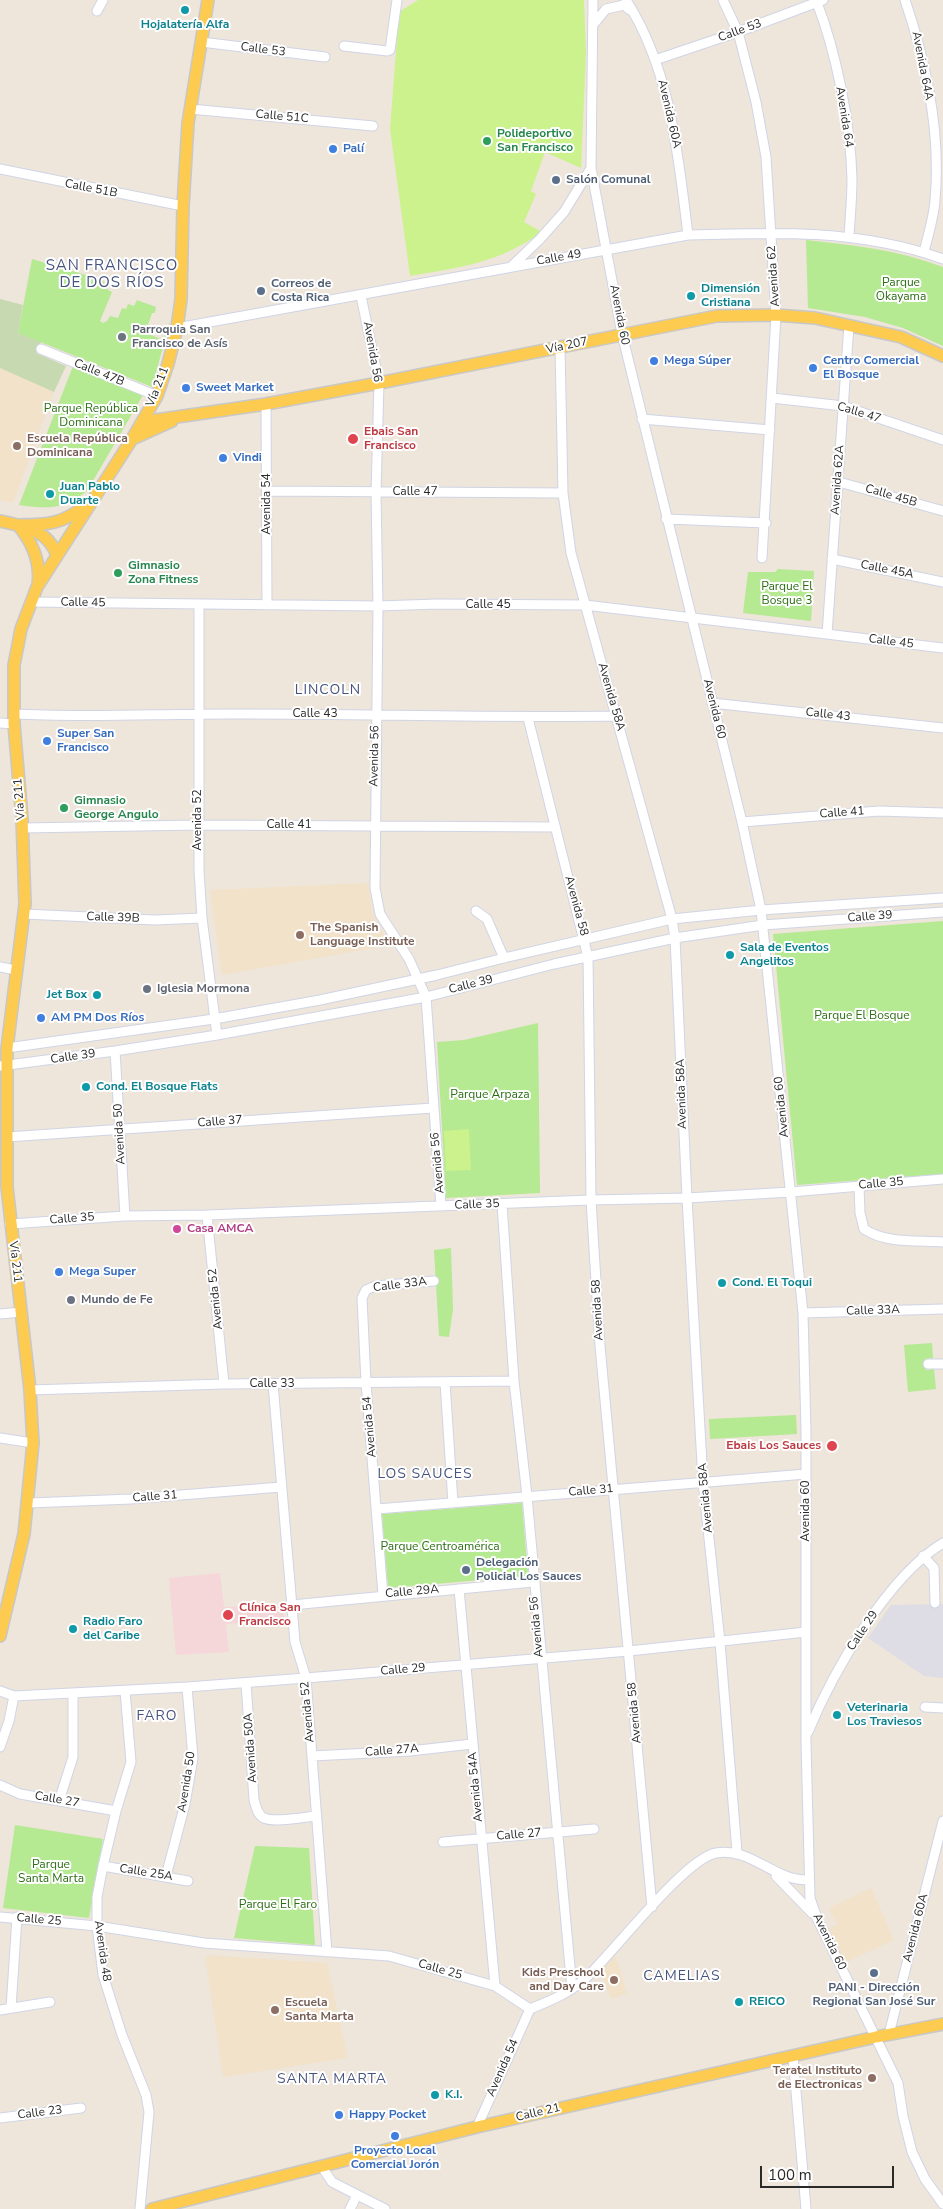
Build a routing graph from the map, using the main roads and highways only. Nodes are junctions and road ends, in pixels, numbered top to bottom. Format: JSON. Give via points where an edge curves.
{"nodes":[{"id":1,"x":208,"y":0,"type":"edge"},
{"id":2,"x":943,"y":356,"type":"edge"},
{"id":3,"x":187,"y":415,"type":"junction"},
{"id":4,"x":142,"y":422,"type":"junction"},
{"id":5,"x":132,"y":439,"type":"junction"},
{"id":6,"x":99,"y":492,"type":"junction"},
{"id":7,"x":0,"y":522,"type":"edge"},
{"id":8,"x":18,"y":525,"type":"junction"},
{"id":9,"x":57,"y":556,"type":"junction"},
{"id":10,"x":38,"y":587,"type":"junction"},
{"id":11,"x":4,"y":1066,"type":"edge"},
{"id":12,"x":4,"y":1187,"type":"edge"},
{"id":13,"x":0,"y":1636,"type":"edge"},
{"id":14,"x":943,"y":2024,"type":"edge"},
{"id":15,"x":152,"y":2209,"type":"edge"}],
"edges":[{"from":1,"to":4,"type":"main road","name":"Vía 211","via":[[190,109],[177,328],[157,396]]},
{"from":2,"to":3,"type":"main road","name":"Vía 207","via":[[901,337],[816,318],[717,316],[379,383]]},
{"from":3,"to":4,"type":"main road","name":"Vía 207"},
{"from":3,"to":5,"type":"main road","name":"Vía 207"},
{"from":4,"to":5,"type":"main road","name":"Vía 211"},
{"from":5,"to":6,"type":"main road","name":"Vía 211"},
{"from":6,"to":8,"type":"main road","via":[[76,513],[61,521]]},
{"from":6,"to":9,"type":"main road","name":"Vía 211"},
{"from":7,"to":8,"type":"main road"},
{"from":8,"to":9,"type":"main road","via":[[49,539]]},
{"from":8,"to":10,"type":"main road","via":[[30,540],[37,559]]},
{"from":9,"to":10,"type":"main road","name":"Vía 211"},
{"from":10,"to":11,"type":"main road","name":"Vía 211","via":[[21,629],[14,664],[14,719],[25,876],[24,914]]},
{"from":11,"to":12,"type":"main road","name":"Vía 211","via":[[7,1136]]},
{"from":12,"to":13,"type":"main road","name":"Vía 211","via":[[30,1390],[33,1443],[29,1503]]},
{"from":14,"to":15,"type":"main road","name":"Calle 21","via":[[477,2127]]}]}
